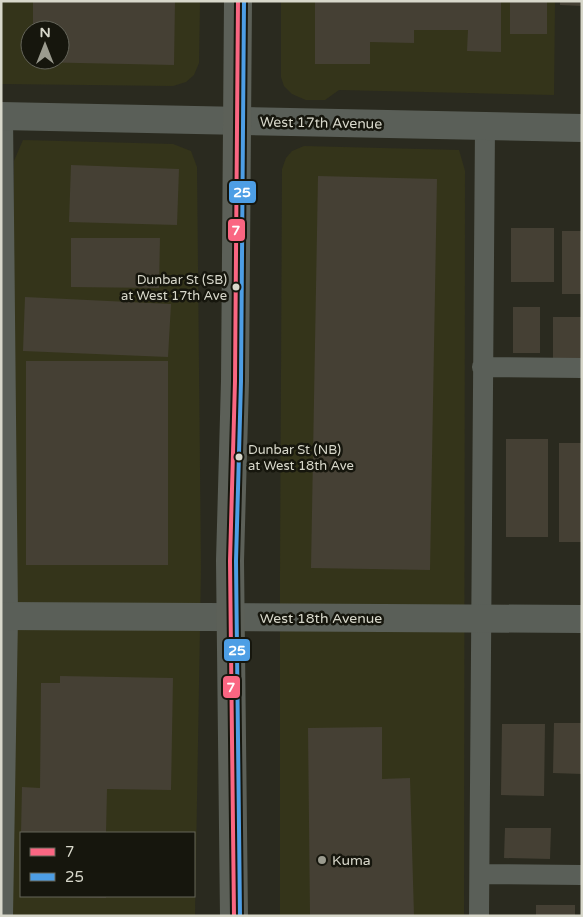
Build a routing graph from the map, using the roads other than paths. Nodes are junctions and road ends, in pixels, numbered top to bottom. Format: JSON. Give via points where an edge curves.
{"nodes":[{"id":1,"x":238,"y":1,"type":"edge"},
{"id":2,"x":2,"y":116,"type":"edge"},
{"id":3,"x":237,"y":121,"type":"junction"},
{"id":4,"x":485,"y":127,"type":"junction"},
{"id":5,"x":582,"y":128,"type":"edge"},
{"id":6,"x":482,"y":366,"type":"junction"},
{"id":7,"x":582,"y":368,"type":"edge"},
{"id":8,"x":3,"y":375,"type":"edge"},
{"id":9,"x":4,"y":616,"type":"edge"},
{"id":10,"x":231,"y":618,"type":"junction"},
{"id":11,"x":482,"y":618,"type":"junction"},
{"id":12,"x":582,"y":620,"type":"edge"},
{"id":13,"x":480,"y":874,"type":"junction"},
{"id":14,"x":2,"y":875,"type":"edge"},
{"id":15,"x":582,"y":875,"type":"edge"},
{"id":16,"x":3,"y":916,"type":"edge"},
{"id":17,"x":234,"y":916,"type":"edge"},
{"id":18,"x":479,"y":916,"type":"edge"}],
"edges":[{"from":1,"to":3,"type":"main road"},
{"from":2,"to":3,"type":"street","name":"West 17th Avenue"},
{"from":2,"to":8,"type":"lane"},
{"from":3,"to":4,"type":"street","name":"West 17th Avenue"},
{"from":3,"to":10,"type":"main road"},
{"from":4,"to":5,"type":"street","name":"West 17th Avenue"},
{"from":4,"to":6,"type":"lane"},
{"from":6,"to":7,"type":"lane"},
{"from":6,"to":11,"type":"lane"},
{"from":8,"to":9,"type":"lane"},
{"from":9,"to":10,"type":"street","name":"West 18th Avenue"},
{"from":9,"to":14,"type":"lane"},
{"from":10,"to":11,"type":"street","name":"West 18th Avenue"},
{"from":10,"to":17,"type":"main road"},
{"from":11,"to":12,"type":"street","name":"West 18th Avenue"},
{"from":11,"to":13,"type":"lane"},
{"from":13,"to":15,"type":"lane"},
{"from":13,"to":18,"type":"lane"},
{"from":14,"to":16,"type":"lane"}]}
